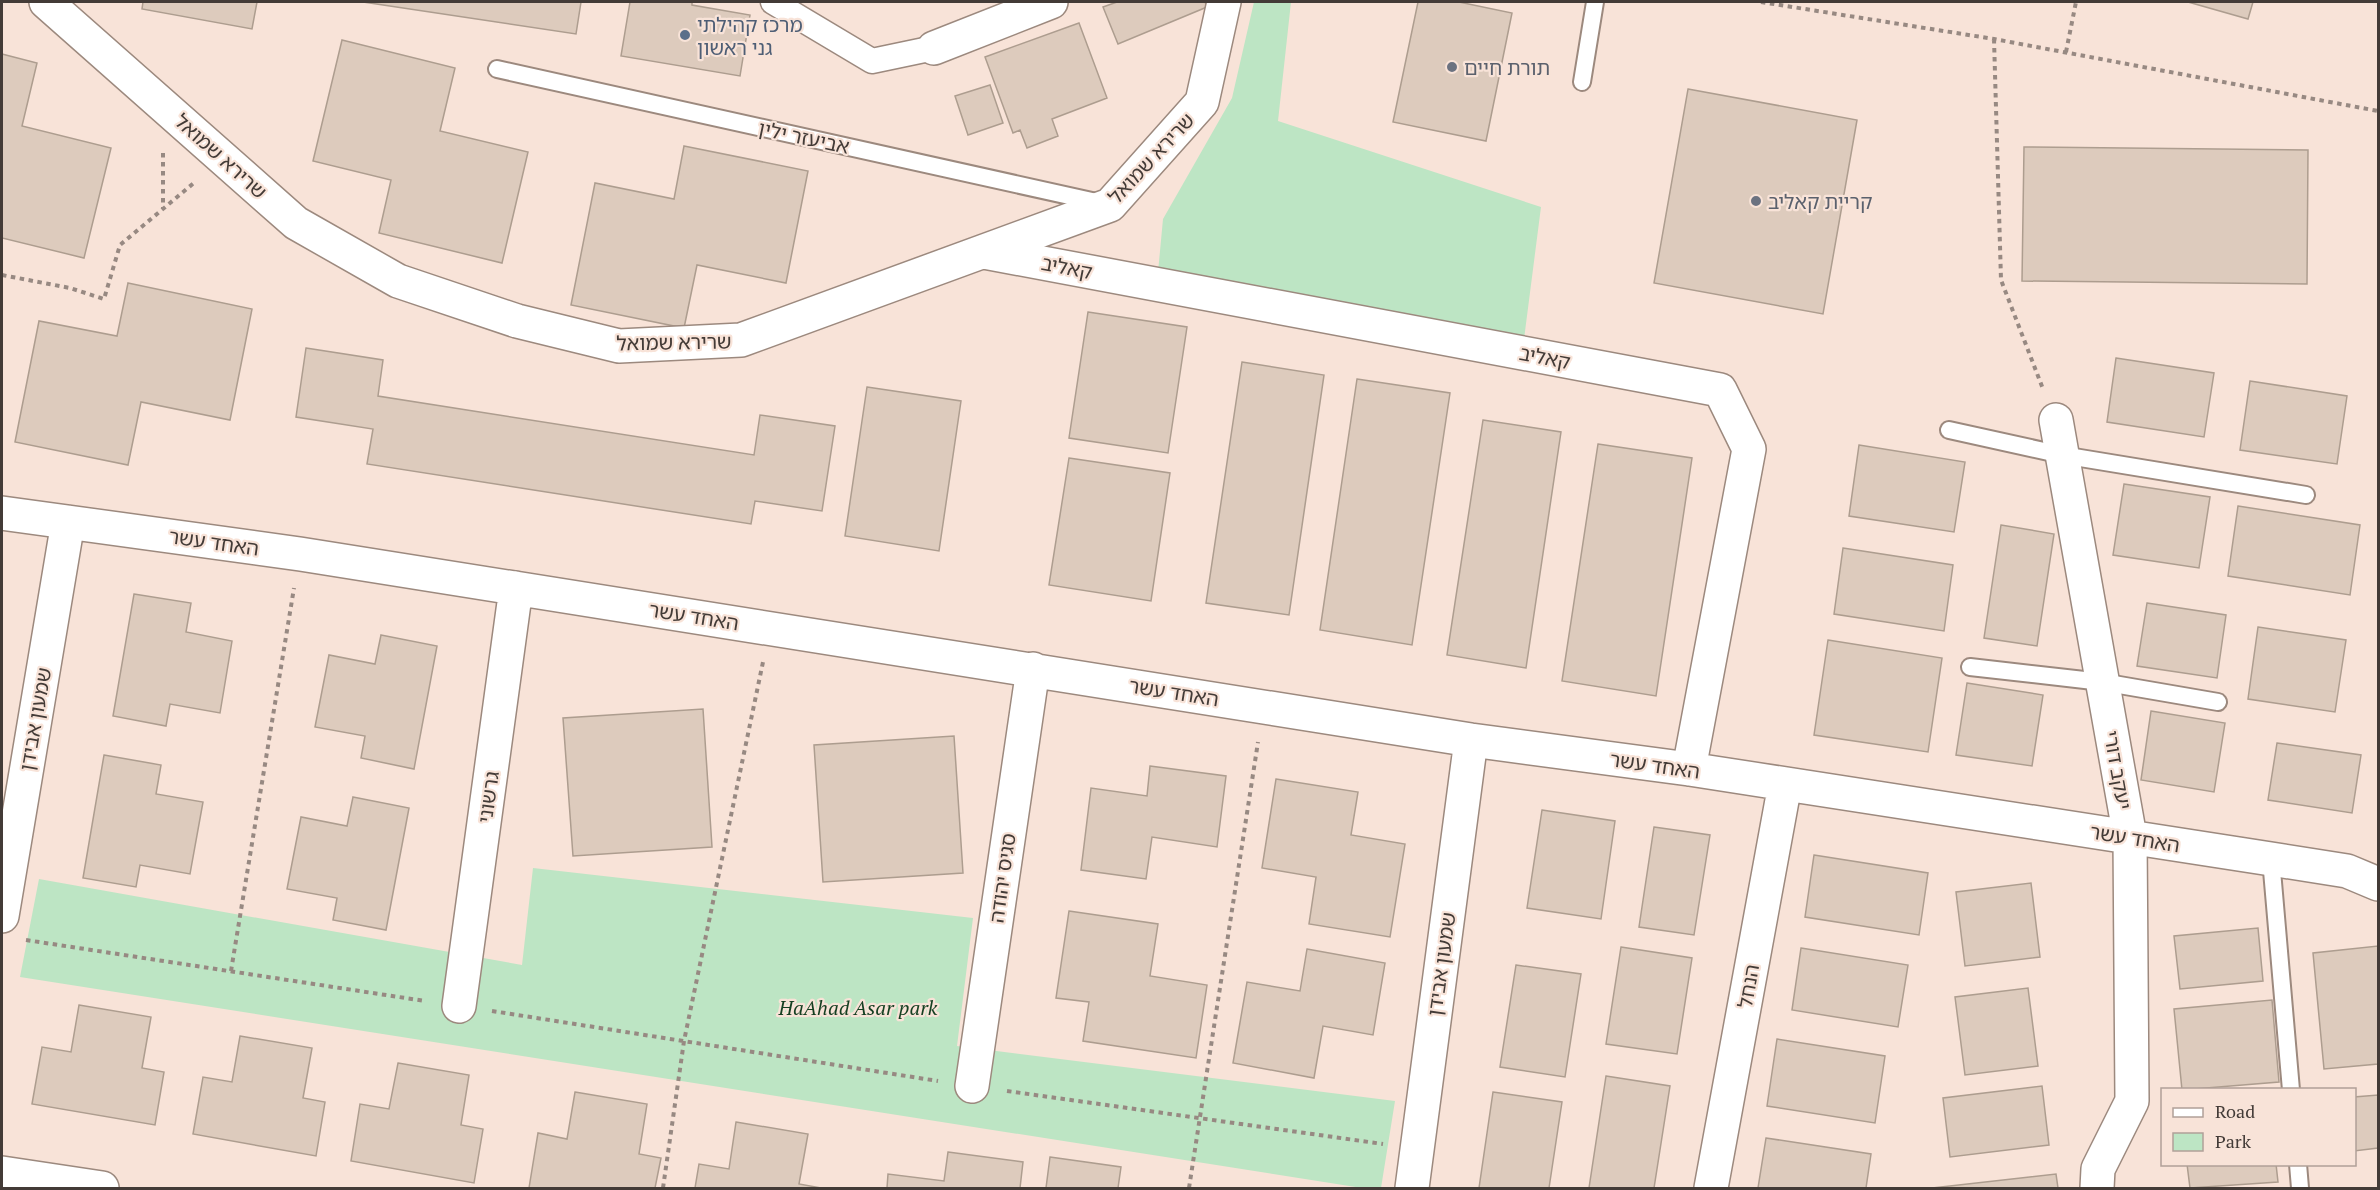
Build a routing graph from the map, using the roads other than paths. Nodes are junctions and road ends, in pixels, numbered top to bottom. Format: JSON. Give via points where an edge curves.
{"nodes":[{"id":1,"x":46,"y":2,"type":"edge"},
{"id":2,"x":773,"y":2,"type":"edge"},
{"id":3,"x":1051,"y":2,"type":"edge"},
{"id":4,"x":1224,"y":2,"type":"edge"},
{"id":5,"x":1595,"y":2,"type":"edge"},
{"id":6,"x":934,"y":48,"type":"joint"},
{"id":7,"x":497,"y":69,"type":"dead end"},
{"id":8,"x":1582,"y":82,"type":"dead end"},
{"id":9,"x":1110,"y":205,"type":"junction"},
{"id":10,"x":984,"y":252,"type":"junction"},
{"id":11,"x":2055,"y":420,"type":"road end"},
{"id":12,"x":1949,"y":430,"type":"dead end"},
{"id":13,"x":2062,"y":455,"type":"junction"},
{"id":14,"x":2306,"y":495,"type":"dead end"},
{"id":15,"x":2,"y":513,"type":"edge"},
{"id":16,"x":68,"y":522,"type":"junction"},
{"id":17,"x":516,"y":588,"type":"junction"},
{"id":18,"x":1970,"y":667,"type":"dead end"},
{"id":19,"x":1033,"y":669,"type":"junction"},
{"id":20,"x":2102,"y":682,"type":"junction"},
{"id":21,"x":2218,"y":702,"type":"dead end"},
{"id":22,"x":1471,"y":740,"type":"junction"},
{"id":23,"x":1689,"y":769,"type":"junction"},
{"id":24,"x":1785,"y":784,"type":"junction"},
{"id":25,"x":2130,"y":837,"type":"junction"},
{"id":26,"x":2379,"y":857,"type":"edge"},
{"id":27,"x":2271,"y":859,"type":"junction"},
{"id":28,"x":2347,"y":871,"type":"junction"},
{"id":29,"x":2379,"y":884,"type":"edge"},
{"id":30,"x":2,"y":916,"type":"edge"},
{"id":31,"x":459,"y":1006,"type":"road end"},
{"id":32,"x":972,"y":1086,"type":"road end"},
{"id":33,"x":2292,"y":1088,"type":"edge"},
{"id":34,"x":2298,"y":1166,"type":"edge"},
{"id":35,"x":2,"y":1173,"type":"edge"},
{"id":36,"x":102,"y":1188,"type":"edge"},
{"id":37,"x":1412,"y":1188,"type":"edge"},
{"id":38,"x":1711,"y":1188,"type":"edge"},
{"id":39,"x":2097,"y":1188,"type":"edge"},
{"id":40,"x":2300,"y":1188,"type":"edge"}],
"edges":[{"from":1,"to":10,"type":"street","name":"שרירא שמואל","via":[[296,223],[398,281],[517,321],[619,346],[741,340]]},
{"from":2,"to":6,"type":"street","via":[[872,61]]},
{"from":3,"to":6,"type":"street"},
{"from":4,"to":9,"type":"street","name":"שרירא שמואל","via":[[1202,102]]},
{"from":5,"to":8,"type":"lane"},
{"from":7,"to":9,"type":"lane","name":"אביעזר ילין"},
{"from":9,"to":10,"type":"street","name":"שרירא שמואל"},
{"from":10,"to":23,"type":"street","name":"קאליב","via":[[1720,390],[1749,449]]},
{"from":11,"to":13,"type":"street","name":"יעקב דורי"},
{"from":12,"to":13,"type":"lane"},
{"from":13,"to":14,"type":"lane"},
{"from":13,"to":20,"type":"street","name":"יעקב דורי"},
{"from":15,"to":16,"type":"street","name":"האחד עשר"},
{"from":16,"to":17,"type":"street","name":"האחד עשר"},
{"from":16,"to":30,"type":"street","name":"שמעון אבידן"},
{"from":17,"to":19,"type":"street","name":"האחד עשר"},
{"from":17,"to":31,"type":"street","name":"גרשוני"},
{"from":18,"to":20,"type":"lane"},
{"from":19,"to":22,"type":"street","name":"האחד עשר"},
{"from":19,"to":32,"type":"street","name":"סגיס יהודה"},
{"from":20,"to":21,"type":"lane"},
{"from":20,"to":25,"type":"street","name":"יעקב דורי"},
{"from":22,"to":23,"type":"street","name":"האחד עשר"},
{"from":22,"to":37,"type":"street","name":"שמעון אבידן"},
{"from":23,"to":24,"type":"street","name":"האחד עשר"},
{"from":24,"to":25,"type":"street","name":"האחד עשר"},
{"from":24,"to":38,"type":"street","name":"הנחל"},
{"from":25,"to":27,"type":"street","name":"האחד עשר"},
{"from":25,"to":39,"type":"street","name":"יעקב דורי","via":[[2132,1101],[2098,1169]]},
{"from":26,"to":28,"type":"street"},
{"from":27,"to":28,"type":"street","name":"האחד עשר"},
{"from":27,"to":33,"type":"lane"},
{"from":28,"to":29,"type":"street","name":"האחד עשר"},
{"from":34,"to":40,"type":"lane"},
{"from":35,"to":36,"type":"street"}]}
